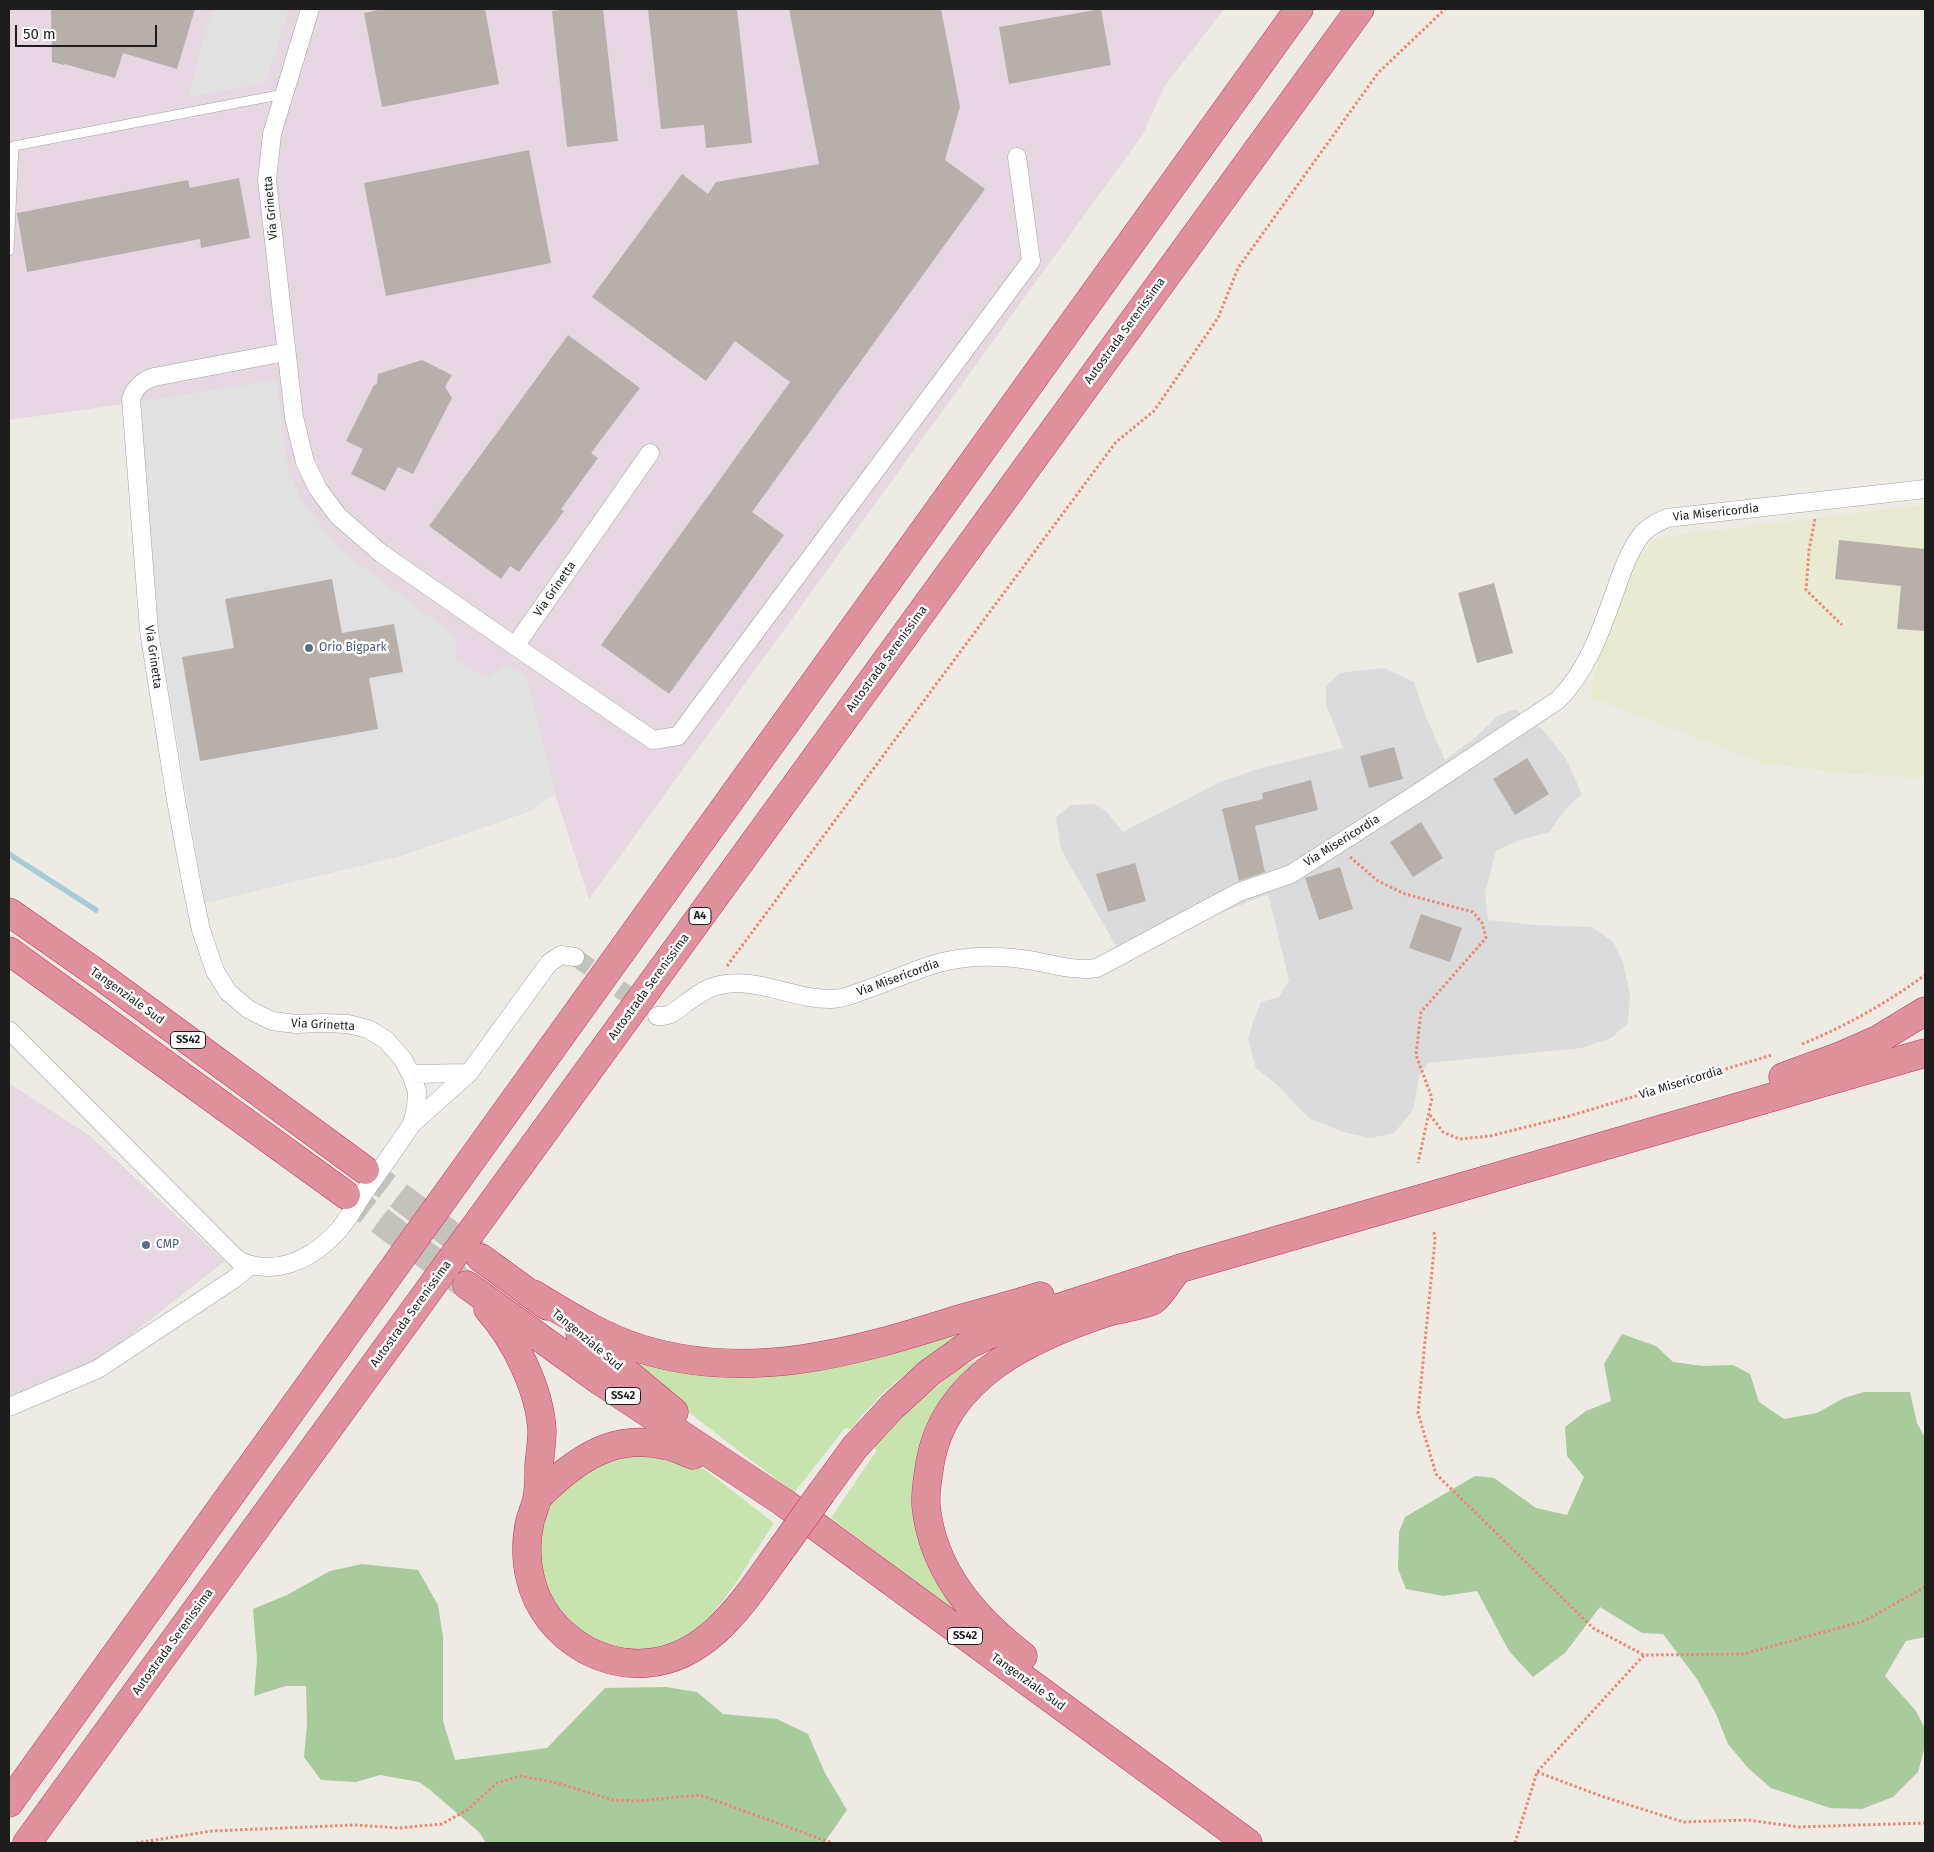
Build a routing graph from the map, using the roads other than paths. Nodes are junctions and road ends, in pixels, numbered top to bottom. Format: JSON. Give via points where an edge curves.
{"nodes":[{"id":1,"x":310,"y":9,"type":"edge"},
{"id":2,"x":1299,"y":9,"type":"edge"},
{"id":3,"x":1360,"y":9,"type":"edge"},
{"id":4,"x":285,"y":94,"type":"junction"},
{"id":5,"x":1017,"y":158,"type":"dead end"},
{"id":6,"x":9,"y":251,"type":"edge"},
{"id":7,"x":286,"y":352,"type":"junction"},
{"id":8,"x":650,"y":453,"type":"dead end"},
{"id":9,"x":1925,"y":489,"type":"edge"},
{"id":10,"x":515,"y":646,"type":"junction"},
{"id":11,"x":9,"y":912,"type":"edge"},
{"id":12,"x":9,"y":951,"type":"edge"},
{"id":13,"x":575,"y":957,"type":"tunnel mouth"},
{"id":14,"x":1925,"y":1011,"type":"edge"},
{"id":15,"x":657,"y":1016,"type":"dead end"},
{"id":16,"x":9,"y":1030,"type":"edge"},
{"id":17,"x":1925,"y":1053,"type":"edge"},
{"id":18,"x":469,"y":1073,"type":"junction"},
{"id":19,"x":411,"y":1074,"type":"junction"},
{"id":20,"x":412,"y":1124,"type":"junction"},
{"id":21,"x":1574,"y":1155,"type":"junction"},
{"id":22,"x":366,"y":1170,"type":"tunnel mouth"},
{"id":23,"x":346,"y":1196,"type":"tunnel mouth"},
{"id":24,"x":481,"y":1258,"type":"tunnel mouth"},
{"id":25,"x":250,"y":1266,"type":"junction"},
{"id":26,"x":1178,"y":1269,"type":"junction"},
{"id":27,"x":533,"y":1294,"type":"junction"},
{"id":28,"x":9,"y":1407,"type":"edge"},
{"id":29,"x":537,"y":1498,"type":"junction"},
{"id":30,"x":783,"y":1502,"type":"junction"},
{"id":31,"x":1148,"y":1770,"type":"junction"},
{"id":32,"x":9,"y":1803,"type":"edge"},
{"id":33,"x":34,"y":1834,"type":"edge"},
{"id":34,"x":1248,"y":1843,"type":"edge"}],
"edges":[{"from":1,"to":4,"type":"street","name":"Via Grinetta"},
{"from":2,"to":32,"type":"highway"},
{"from":3,"to":33,"type":"highway","name":"Autostrada Serenissima","number":"A4"},
{"from":4,"to":6,"type":"lane","via":[[14,146]]},
{"from":4,"to":7,"type":"street","name":"Via Grinetta","via":[[272,134],[267,180]]},
{"from":5,"to":10,"type":"street","via":[[1031,260],[678,736],[653,740]]},
{"from":7,"to":10,"type":"street","name":"Via Grinetta","via":[[294,417],[305,462],[318,489],[338,516],[382,554]]},
{"from":7,"to":19,"type":"street","name":"Via Grinetta","via":[[154,377],[138,386],[131,399],[149,631],[176,800],[201,930],[215,971],[228,992],[248,1009],[272,1021],[348,1024],[368,1029],[386,1040]]},
{"from":8,"to":10,"type":"street","name":"Via Grinetta"},
{"from":9,"to":15,"type":"street","name":"Via Misericordia","via":[[1667,518],[1653,525],[1642,534],[1626,562],[1597,640],[1580,675],[1558,700],[1291,874],[1239,892],[1097,968],[1072,969],[1022,959],[968,957],[932,964],[835,1000],[758,986],[724,984],[707,990],[671,1014]]},
{"from":11,"to":22,"type":"highway","name":"Tangenziale Sud","number":"SS42"},
{"from":12,"to":23,"type":"highway","number":"SS42"},
{"from":13,"to":18,"type":"street","via":[[561,955],[549,962]]},
{"from":14,"to":21,"type":"highway","via":[[1879,1039],[1838,1057],[1779,1079],[1634,1122]]},
{"from":16,"to":25,"type":"street","via":[[238,1260]]},
{"from":17,"to":21,"type":"highway"},
{"from":18,"to":19,"type":"street"},
{"from":18,"to":20,"type":"street"},
{"from":19,"to":20,"type":"street","name":"Via Grinetta","via":[[416,1091]]},
{"from":20,"to":25,"type":"street","name":"Via Grinetta","via":[[335,1234],[314,1252],[288,1265]]},
{"from":21,"to":26,"type":"highway"},
{"from":24,"to":27,"type":"highway","name":"Tangenziale Sud","number":"SS42"},
{"from":25,"to":28,"type":"street","via":[[98,1369]]},
{"from":26,"to":27,"type":"highway","via":[[1142,1264],[904,1336],[830,1355],[763,1364],[715,1363],[641,1349],[602,1334]]},
{"from":26,"to":29,"type":"highway","bridge":true,"via":[[1020,1320],[968,1345],[929,1373],[855,1447],[783,1547],[713,1634],[688,1652],[663,1662],[615,1662],[594,1655],[572,1642],[550,1622],[536,1598],[527,1554],[530,1522]]},
{"from":26,"to":31,"type":"highway","via":[[1153,1300],[1108,1312],[1055,1332],[1024,1346],[985,1372],[965,1391],[941,1427],[932,1448],[926,1496],[928,1522],[936,1550],[950,1581],[970,1607],[997,1636],[1107,1723]]},
{"from":27,"to":30,"type":"highway","name":"Tangenziale Sud","number":"SS42"},
{"from":29,"to":30,"type":"highway","via":[[556,1478],[582,1460],[612,1446],[639,1441],[664,1443],[691,1454]]},
{"from":29,"to":30,"type":"highway","name":"Tangenziale Sud","number":"SS42","via":[[542,1432],[533,1389],[521,1360],[494,1315],[467,1285],[600,1381]]},
{"from":30,"to":31,"type":"highway","name":"Tangenziale Sud","number":"SS42"},
{"from":31,"to":34,"type":"highway","name":"Tangenziale Sud","number":"SS42"}]}
